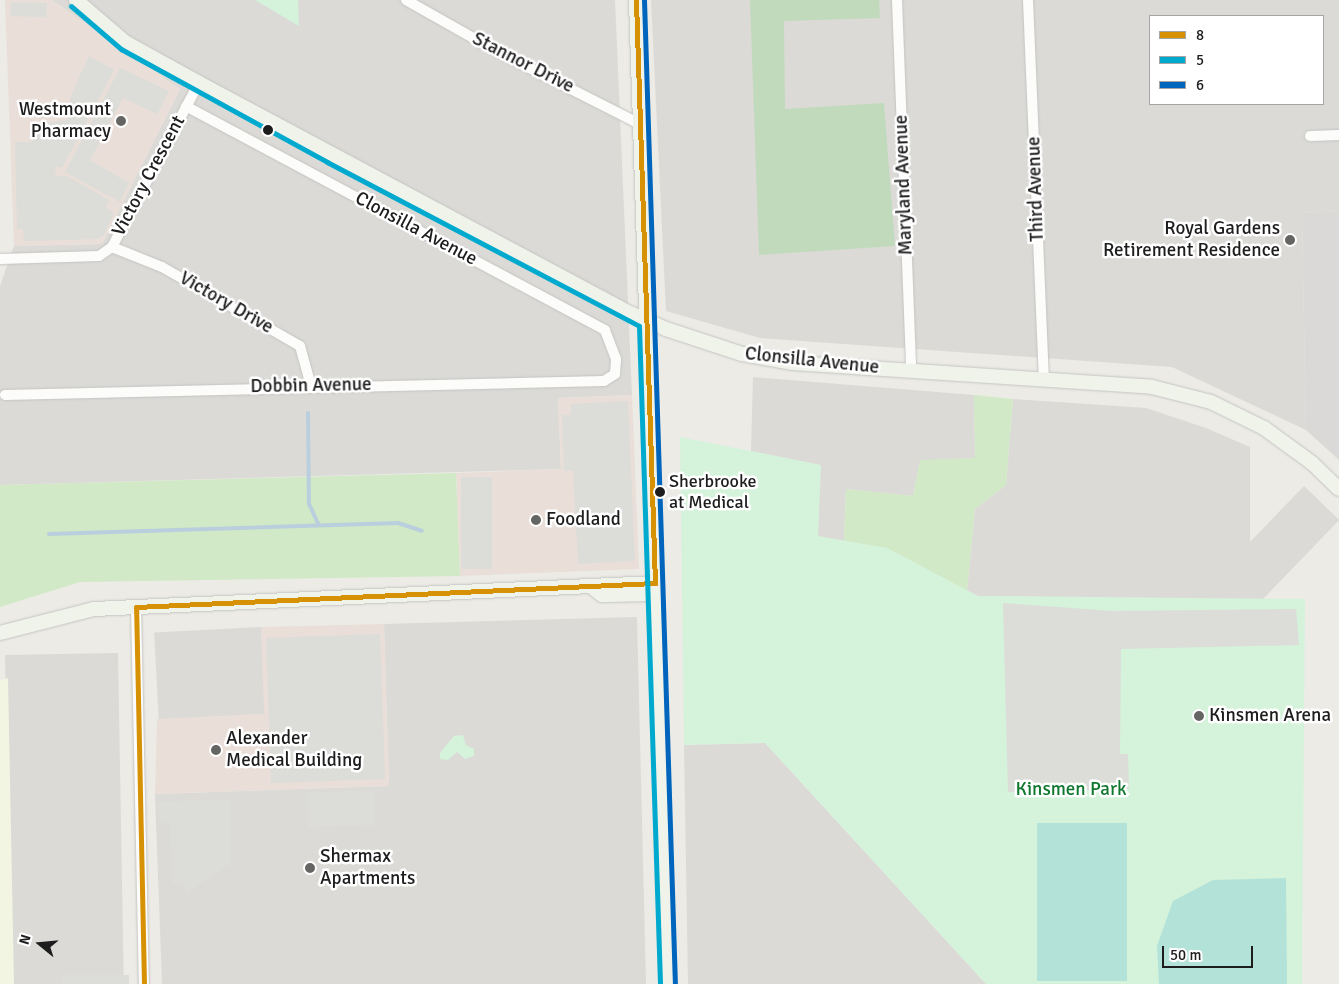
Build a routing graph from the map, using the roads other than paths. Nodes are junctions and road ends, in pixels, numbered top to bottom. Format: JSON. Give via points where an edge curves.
{"nodes":[{"id":1,"x":76,"y":0,"type":"edge"},
{"id":2,"x":406,"y":0,"type":"edge"},
{"id":3,"x":636,"y":0,"type":"edge"},
{"id":4,"x":897,"y":0,"type":"edge"},
{"id":5,"x":1028,"y":0,"type":"edge"},
{"id":6,"x":199,"y":84,"type":"junction"},
{"id":7,"x":186,"y":106,"type":"junction"},
{"id":8,"x":640,"y":124,"type":"junction"},
{"id":9,"x":1339,"y":135,"type":"edge"},
{"id":10,"x":1310,"y":136,"type":"dead end"},
{"id":11,"x":112,"y":247,"type":"junction"},
{"id":12,"x":0,"y":259,"type":"edge"},
{"id":13,"x":646,"y":321,"type":"junction"},
{"id":14,"x":911,"y":371,"type":"junction"},
{"id":15,"x":615,"y":374,"type":"joint"},
{"id":16,"x":1044,"y":379,"type":"junction"},
{"id":17,"x":311,"y":386,"type":"junction"},
{"id":18,"x":5,"y":395,"type":"dead end"},
{"id":19,"x":1339,"y":489,"type":"edge"},
{"id":20,"x":655,"y":589,"type":"junction"},
{"id":21,"x":136,"y":607,"type":"junction"},
{"id":22,"x":0,"y":633,"type":"edge"},
{"id":23,"x":144,"y":984,"type":"edge"},
{"id":24,"x":668,"y":984,"type":"edge"}],
"edges":[{"from":1,"to":6,"type":"main road","name":"Clonsilla Avenue","via":[[125,42]]},
{"from":2,"to":8,"type":"street","name":"Stannor Drive","via":[[498,52]]},
{"from":3,"to":8,"type":"main road"},
{"from":4,"to":14,"type":"street","name":"Maryland Avenue"},
{"from":5,"to":16,"type":"street","name":"Third Avenue"},
{"from":6,"to":7,"type":"street","name":"Victory Crescent"},
{"from":6,"to":13,"type":"main road","name":"Clonsilla Avenue"},
{"from":7,"to":11,"type":"street","name":"Victory Crescent"},
{"from":7,"to":15,"type":"street","name":"Clonsilla Avenue","via":[[605,330],[616,359]]},
{"from":8,"to":13,"type":"main road"},
{"from":9,"to":10,"type":"street"},
{"from":11,"to":12,"type":"street","name":"Victory Crescent","via":[[99,256]]},
{"from":11,"to":17,"type":"street","name":"Victory Drive","via":[[162,267],[300,346]]},
{"from":13,"to":14,"type":"main road","name":"Clonsilla Avenue","via":[[742,354],[793,363]]},
{"from":13,"to":20,"type":"main road"},
{"from":14,"to":16,"type":"main road","name":"Clonsilla Avenue"},
{"from":15,"to":17,"type":"street","name":"Dobbin Avenue","via":[[604,381]]},
{"from":16,"to":19,"type":"main road","name":"Clonsilla Avenue","via":[[1152,387],[1211,402],[1264,428],[1312,463]]},
{"from":17,"to":18,"type":"street","name":"Dobbin Avenue"},
{"from":20,"to":21,"type":"main road","via":[[602,595],[593,588]]},
{"from":20,"to":24,"type":"main road"},
{"from":21,"to":22,"type":"main road","via":[[94,609]]},
{"from":21,"to":23,"type":"street"}]}
